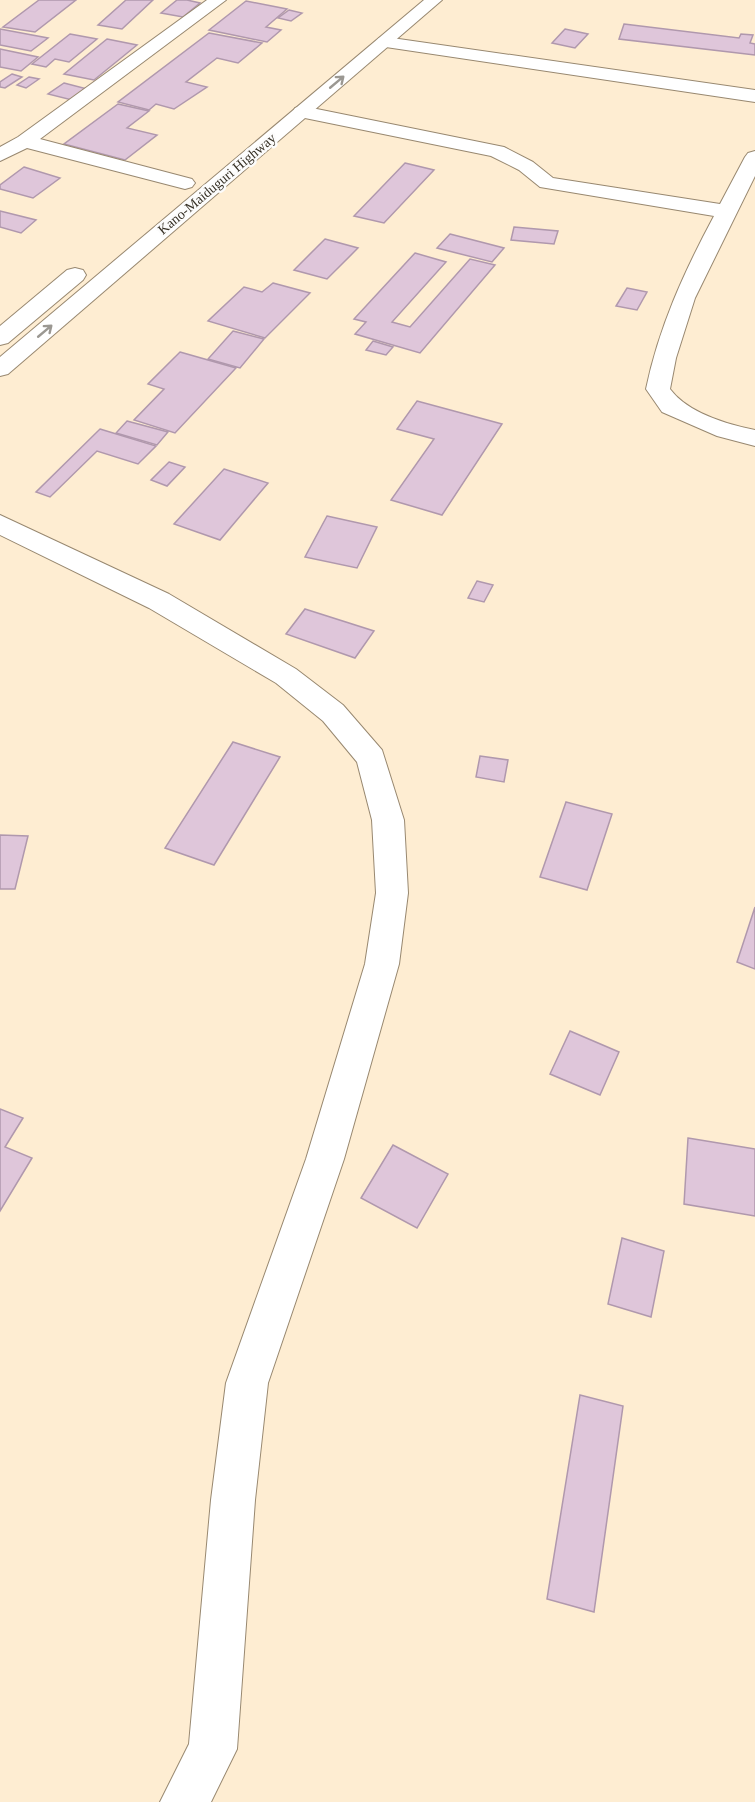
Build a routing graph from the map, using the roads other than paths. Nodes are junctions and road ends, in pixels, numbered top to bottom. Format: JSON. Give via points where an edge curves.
{"nodes":[{"id":1,"x":218,"y":0,"type":"edge"},
{"id":2,"x":434,"y":0,"type":"edge"},
{"id":3,"x":385,"y":42,"type":"junction"},
{"id":4,"x":755,"y":96,"type":"edge"},
{"id":5,"x":302,"y":112,"type":"junction"},
{"id":6,"x":25,"y":141,"type":"junction"},
{"id":7,"x":0,"y":155,"type":"edge"},
{"id":8,"x":755,"y":157,"type":"edge"},
{"id":9,"x":203,"y":167,"type":"dead end"},
{"id":10,"x":185,"y":183,"type":"junction"},
{"id":11,"x":168,"y":197,"type":"dead end"},
{"id":12,"x":728,"y":212,"type":"junction"},
{"id":13,"x":88,"y":264,"type":"dead end"},
{"id":14,"x":0,"y":338,"type":"edge"},
{"id":15,"x":0,"y":369,"type":"edge"},
{"id":16,"x":755,"y":438,"type":"edge"},
{"id":17,"x":0,"y":524,"type":"edge"},
{"id":18,"x":185,"y":1802,"type":"edge"}],
"edges":[{"from":1,"to":6,"type":"main road"},
{"from":2,"to":3,"type":"main road","name":"Kano-Maiduguri Highway"},
{"from":3,"to":4,"type":"main road"},
{"from":5,"to":3,"type":"main road","name":"Kano-Maiduguri Highway","one_way":true},
{"from":5,"to":12,"type":"main road","via":[[497,151],[547,183]]},
{"from":15,"to":5,"type":"main road","name":"Kano-Maiduguri Highway","one_way":true},
{"from":6,"to":7,"type":"main road"},
{"from":6,"to":10,"type":"main road"},
{"from":8,"to":12,"type":"main road"},
{"from":9,"to":10,"type":"main road","name":"Kano-Maiduguri Highway"},
{"from":10,"to":11,"type":"main road","name":"Kano-Maiduguri Highway"},
{"from":12,"to":16,"type":"main road","via":[[663,353],[658,389],[671,407],[726,431]]},
{"from":13,"to":14,"type":"main road"},
{"from":17,"to":18,"type":"main road","via":[[159,601],[286,676],[333,713],[371,758],[388,820],[392,893],[382,964],[325,1158],[247,1383],[233,1500],[213,1749]]}]}
